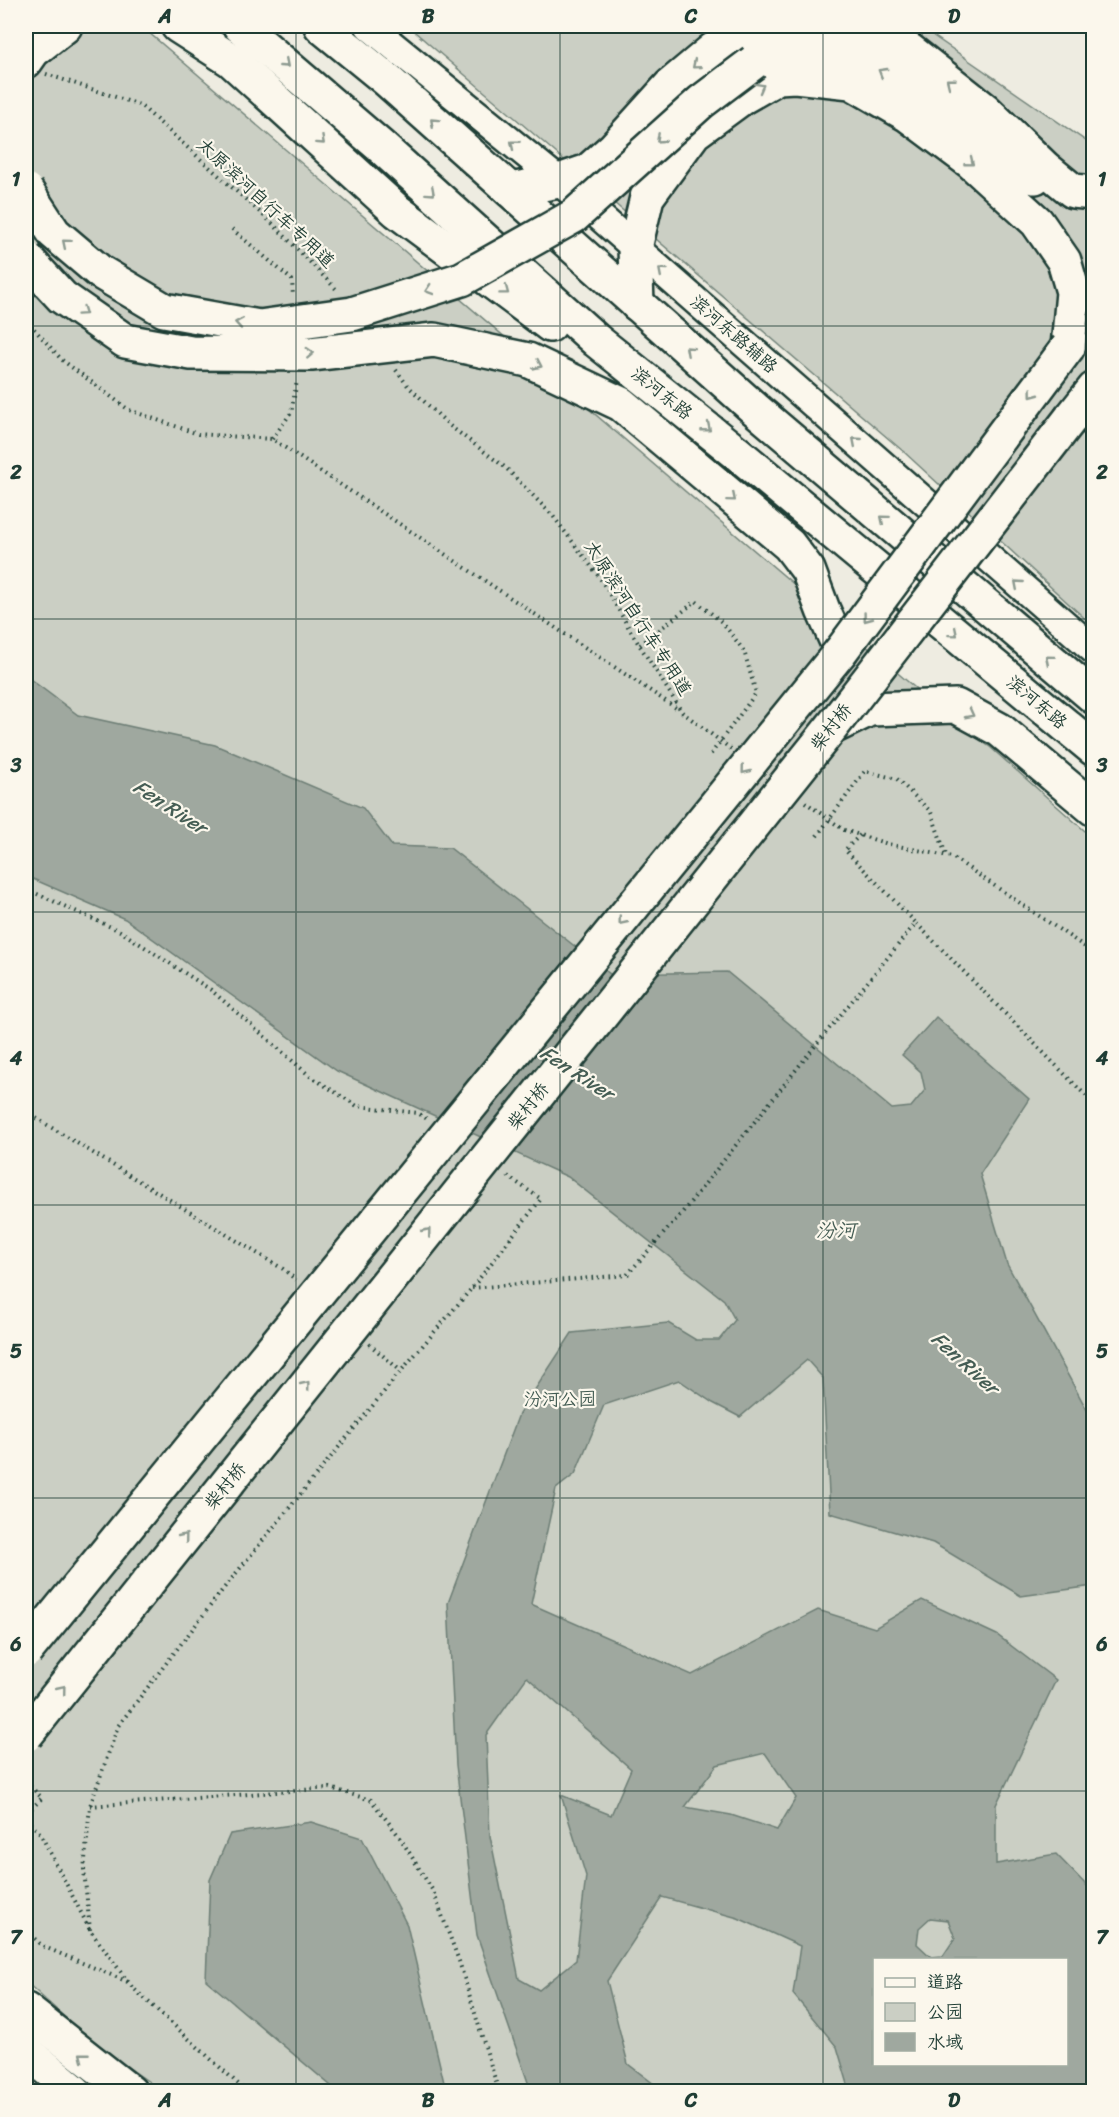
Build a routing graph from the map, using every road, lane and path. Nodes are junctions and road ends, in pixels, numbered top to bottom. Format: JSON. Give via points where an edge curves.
{"nodes":[{"id":1,"x":65,"y":26,"type":"edge"},
{"id":2,"x":178,"y":26,"type":"edge"},
{"id":3,"x":240,"y":26,"type":"edge"},
{"id":4,"x":321,"y":26,"type":"edge"},
{"id":5,"x":369,"y":26,"type":"edge"},
{"id":6,"x":31,"y":66,"type":"edge"},
{"id":7,"x":559,"y":181,"type":"junction"},
{"id":8,"x":26,"y":189,"type":"edge"},
{"id":9,"x":510,"y":190,"type":"junction"},
{"id":10,"x":1083,"y":192,"type":"edge"},
{"id":11,"x":635,"y":248,"type":"junction"},
{"id":12,"x":26,"y":258,"type":"edge"},
{"id":13,"x":341,"y":297,"type":"dead end"},
{"id":14,"x":637,"y":304,"type":"junction"},
{"id":15,"x":1094,"y":313,"type":"edge"},
{"id":16,"x":26,"y":320,"type":"edge"},
{"id":17,"x":1068,"y":347,"type":"junction"},
{"id":18,"x":394,"y":368,"type":"dead end"},
{"id":19,"x":637,"y":373,"type":"junction"},
{"id":20,"x":1094,"y":389,"type":"edge"},
{"id":21,"x":1082,"y":415,"type":"edge"},
{"id":22,"x":640,"y":645,"type":"junction"},
{"id":23,"x":1094,"y":650,"type":"edge"},
{"id":24,"x":842,"y":651,"type":"junction"},
{"id":25,"x":1094,"y":697,"type":"edge"},
{"id":26,"x":682,"y":712,"type":"junction"},
{"id":27,"x":831,"y":728,"type":"junction"},
{"id":28,"x":1094,"y":749,"type":"edge"},
{"id":29,"x":733,"y":750,"type":"dead end"},
{"id":30,"x":711,"y":754,"type":"dead end"},
{"id":31,"x":798,"y":797,"type":"dead end"},
{"id":32,"x":1094,"y":809,"type":"edge"},
{"id":33,"x":860,"y":835,"type":"junction"},
{"id":34,"x":817,"y":836,"type":"dead end"},
{"id":35,"x":946,"y":856,"type":"junction"},
{"id":36,"x":26,"y":889,"type":"edge"},
{"id":37,"x":916,"y":923,"type":"junction"},
{"id":38,"x":1094,"y":953,"type":"edge"},
{"id":39,"x":1094,"y":1104,"type":"edge"},
{"id":40,"x":26,"y":1112,"type":"edge"},
{"id":41,"x":427,"y":1120,"type":"dead end"},
{"id":42,"x":503,"y":1173,"type":"dead end"},
{"id":43,"x":301,"y":1284,"type":"dead end"},
{"id":44,"x":472,"y":1288,"type":"junction"},
{"id":45,"x":364,"y":1340,"type":"dead end"},
{"id":46,"x":400,"y":1371,"type":"junction"},
{"id":47,"x":26,"y":1651,"type":"edge"},
{"id":48,"x":26,"y":1735,"type":"edge"},
{"id":49,"x":26,"y":1782,"type":"edge"},
{"id":50,"x":90,"y":1806,"type":"junction"},
{"id":51,"x":26,"y":1814,"type":"edge"},
{"id":52,"x":26,"y":1819,"type":"edge"},
{"id":53,"x":90,"y":1929,"type":"junction"},
{"id":54,"x":26,"y":1930,"type":"edge"},
{"id":55,"x":128,"y":1982,"type":"junction"},
{"id":56,"x":26,"y":2010,"type":"edge"},
{"id":57,"x":26,"y":2051,"type":"edge"},
{"id":58,"x":75,"y":2091,"type":"edge"},
{"id":59,"x":130,"y":2091,"type":"edge"},
{"id":60,"x":247,"y":2091,"type":"edge"},
{"id":61,"x":499,"y":2091,"type":"edge"}],
"edges":[{"from":1,"to":6,"type":"main road","via":[[33,51]]},
{"from":2,"to":19,"type":"main road","one_way":true,"via":[[231,60],[398,211],[550,325]]},
{"from":3,"to":19,"type":"main road","name":"滨河东路","one_way":true},
{"from":9,"to":4,"type":"main road","one_way":true},
{"from":7,"to":5,"type":"street","name":"滨河东路辅路","one_way":true},
{"from":6,"to":13,"type":"path","name":"太原滨河自行车专用道","via":[[140,105],[274,225]]},
{"from":7,"to":9,"type":"main road"},
{"from":10,"to":7,"type":"main road","one_way":true,"via":[[1045,168],[985,110],[909,50],[831,26],[760,30],[714,49],[671,85],[588,171]]},
{"from":7,"to":11,"type":"street","name":"滨河东路辅路"},
{"from":10,"to":8,"type":"main road","one_way":true,"bridge":true,"via":[[1026,174],[892,77],[860,58],[828,51],[776,54],[754,62],[701,102],[574,216],[462,279],[352,315],[259,327],[164,310],[100,272],[54,233]]},
{"from":9,"to":14,"type":"main road"},
{"from":11,"to":14,"type":"main road"},
{"from":11,"to":17,"type":"main road","one_way":true,"via":[[647,197],[694,133],[778,77],[851,82],[908,115],[971,162],[1037,222],[1064,261],[1073,292]]},
{"from":23,"to":11,"type":"street","name":"滨河东路辅路","one_way":true},
{"from":12,"to":24,"type":"main road","one_way":true,"bridge":true,"via":[[62,297],[125,341],[191,353],[310,354],[434,340],[528,360],[621,404],[789,545],[808,570]]},
{"from":25,"to":14,"type":"main road","one_way":true,"via":[[754,409]]},
{"from":15,"to":17,"type":"main road"},
{"from":16,"to":26,"type":"path","via":[[62,360],[129,410],[198,434],[272,439]]},
{"from":17,"to":24,"type":"main road","one_way":true,"bridge":true},
{"from":18,"to":22,"type":"path","name":"太原滨河自行车专用道","via":[[450,426],[506,468],[553,516],[600,578]]},
{"from":19,"to":28,"type":"main road","name":"滨河东路","one_way":true},
{"from":20,"to":21,"type":"main road","name":"柴村桥"},
{"from":21,"to":27,"type":"main road","name":"柴村桥","bridge":true},
{"from":22,"to":26,"type":"path","name":"太原滨河自行车专用道"},
{"from":22,"to":30,"type":"path","bridge":true,"via":[[696,601],[723,623],[744,651],[756,693]]},
{"from":24,"to":47,"type":"main road","one_way":true,"bridge":true},
{"from":26,"to":29,"type":"path","name":"太原滨河自行车专用道"},
{"from":27,"to":32,"type":"main road","one_way":true,"via":[[870,709],[956,706],[1000,730]]},
{"from":48,"to":27,"type":"main road","name":"柴村桥","one_way":true,"bridge":true},
{"from":31,"to":33,"type":"path","via":[[844,830]]},
{"from":33,"to":35,"type":"path"},
{"from":33,"to":37,"type":"path","via":[[845,850]]},
{"from":34,"to":35,"type":"path","bridge":true,"via":[[865,771],[897,779],[931,812]]},
{"from":35,"to":38,"type":"path"},
{"from":36,"to":41,"type":"path","via":[[120,931],[211,990],[310,1076],[357,1106],[418,1113]]},
{"from":37,"to":39,"type":"path"},
{"from":37,"to":44,"type":"path","via":[[627,1275]]},
{"from":40,"to":43,"type":"path","via":[[283,1269]]},
{"from":42,"to":44,"type":"path","via":[[541,1199]]},
{"from":44,"to":46,"type":"path"},
{"from":45,"to":46,"type":"path"},
{"from":46,"to":50,"type":"path","via":[[118,1726]]},
{"from":49,"to":51,"type":"path","via":[[42,1798]]},
{"from":50,"to":53,"type":"path","via":[[84,1870]]},
{"from":50,"to":61,"type":"path","via":[[330,1788],[371,1800],[433,1891]]},
{"from":52,"to":53,"type":"path","via":[[40,1833]]},
{"from":53,"to":55,"type":"path"},
{"from":54,"to":55,"type":"path","via":[[42,1946]]},
{"from":55,"to":60,"type":"path"},
{"from":59,"to":56,"type":"main road","one_way":true},
{"from":57,"to":58,"type":"main road"}]}
